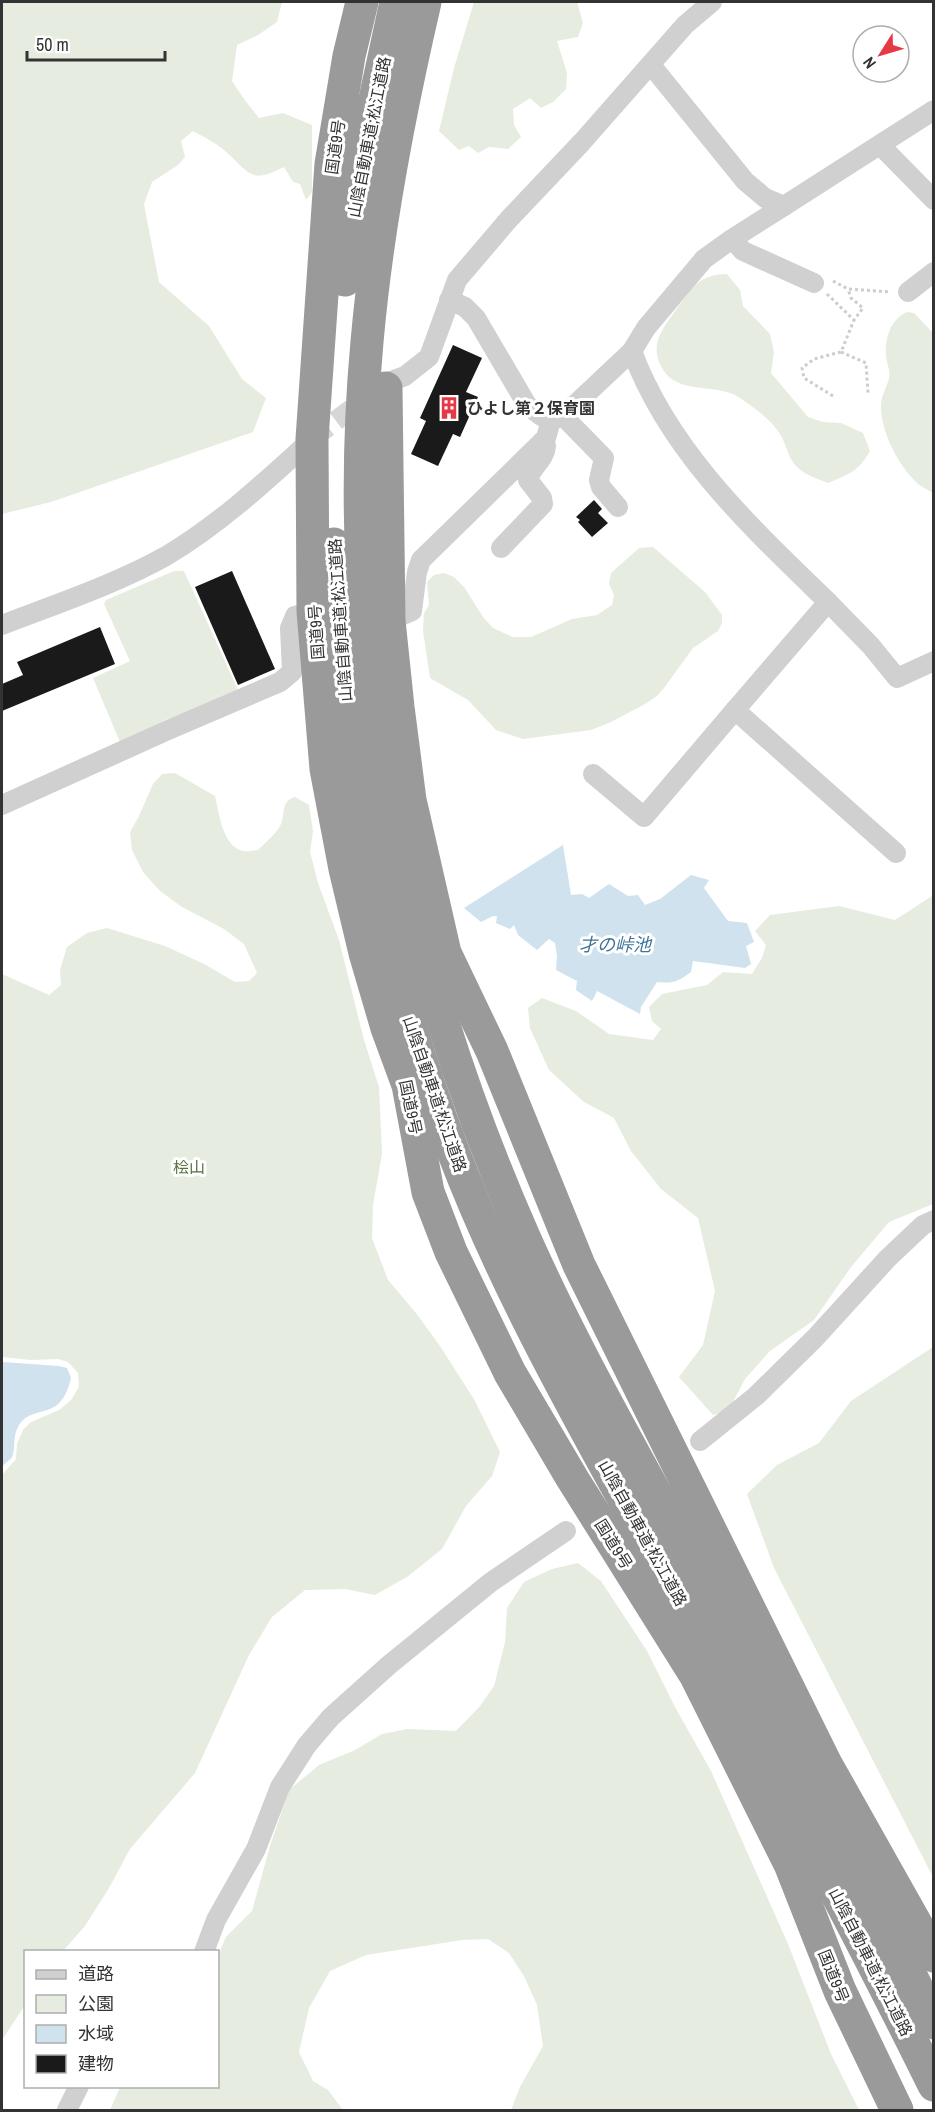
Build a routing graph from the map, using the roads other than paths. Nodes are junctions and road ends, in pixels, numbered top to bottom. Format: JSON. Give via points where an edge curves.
{"nodes":[{"id":1,"x":362,"y":2,"type":"edge"},
{"id":2,"x":396,"y":2,"type":"edge"},
{"id":3,"x":425,"y":2,"type":"edge"},
{"id":4,"x":448,"y":2,"type":"edge"},
{"id":5,"x":712,"y":2,"type":"edge"},
{"id":6,"x":651,"y":66,"type":"junction"},
{"id":7,"x":933,"y":110,"type":"edge"},
{"id":8,"x":880,"y":145,"type":"junction"},
{"id":9,"x":933,"y":200,"type":"edge"},
{"id":10,"x":784,"y":207,"type":"junction"},
{"id":11,"x":732,"y":239,"type":"junction"},
{"id":12,"x":933,"y":272,"type":"edge"},
{"id":13,"x":821,"y":280,"type":"road end"},
{"id":14,"x":908,"y":292,"type":"road end"},
{"id":15,"x":449,"y":300,"type":"junction"},
{"id":16,"x":632,"y":351,"type":"junction"},
{"id":17,"x":386,"y":383,"type":"junction"},
{"id":18,"x":553,"y":425,"type":"junction"},
{"id":19,"x":312,"y":439,"type":"junction"},
{"id":20,"x":618,"y":507,"type":"dead end"},
{"id":21,"x":501,"y":548,"type":"dead end"},
{"id":22,"x":828,"y":602,"type":"junction"},
{"id":23,"x":313,"y":610,"type":"junction"},
{"id":24,"x":389,"y":621,"type":"junction"},
{"id":25,"x":2,"y":625,"type":"edge"},
{"id":26,"x":933,"y":661,"type":"edge"},
{"id":27,"x":735,"y":710,"type":"junction"},
{"id":28,"x":593,"y":774,"type":"dead end"},
{"id":29,"x":2,"y":805,"type":"edge"},
{"id":30,"x":896,"y":853,"type":"dead end"},
{"id":31,"x":445,"y":953,"type":"junction"},
{"id":32,"x":408,"y":1084,"type":"junction"},
{"id":33,"x":933,"y":1220,"type":"edge"},
{"id":34,"x":700,"y":1441,"type":"dead end"},
{"id":35,"x":566,"y":1531,"type":"dead end"},
{"id":36,"x":758,"y":1712,"type":"junction"},
{"id":37,"x":205,"y":1950,"type":"edge"},
{"id":38,"x":904,"y":1960,"type":"edge"},
{"id":39,"x":933,"y":2012,"type":"edge"},
{"id":40,"x":933,"y":2023,"type":"edge"},
{"id":41,"x":933,"y":2085,"type":"edge"},
{"id":42,"x":79,"y":2088,"type":"edge"},
{"id":43,"x":933,"y":2103,"type":"edge"},
{"id":44,"x":67,"y":2110,"type":"edge"},
{"id":45,"x":897,"y":2110,"type":"edge"}],
"edges":[{"from":1,"to":19,"type":"highway","name":"国道9号","via":[[331,164]]},
{"from":2,"to":36,"type":"highway","name":"山陰自動車道;松江道路","via":[[364,150],[349,244],[338,340],[333,438],[339,633],[365,841],[389,949],[418,1051],[453,1151],[496,1255],[548,1360]]},
{"from":3,"to":36,"type":"highway","name":"山陰自動車道;松江道路","via":[[377,253],[366,344],[362,435],[366,631],[392,831],[418,938],[482,1137],[575,1344]]},
{"from":4,"to":17,"type":"highway","via":[[403,225]]},
{"from":5,"to":6,"type":"street","via":[[685,25]]},
{"from":6,"to":10,"type":"street","via":[[746,181],[765,198]]},
{"from":6,"to":15,"type":"street","via":[[481,251],[457,280]]},
{"from":7,"to":8,"type":"street"},
{"from":8,"to":9,"type":"street"},
{"from":8,"to":10,"type":"street"},
{"from":10,"to":11,"type":"street"},
{"from":11,"to":13,"type":"street","via":[[743,251]]},
{"from":11,"to":16,"type":"street","via":[[705,259],[646,328]]},
{"from":12,"to":14,"type":"street"},
{"from":15,"to":17,"type":"street","via":[[429,357],[405,376]]},
{"from":15,"to":18,"type":"street","via":[[471,311],[527,405]]},
{"from":16,"to":18,"type":"street"},
{"from":16,"to":22,"type":"street","via":[[673,430],[715,486]]},
{"from":17,"to":24,"type":"highway"},
{"from":18,"to":20,"type":"street","via":[[604,458],[601,487]]},
{"from":18,"to":21,"type":"street","via":[[545,452],[528,480],[543,504]]},
{"from":18,"to":24,"type":"street","via":[[421,560],[412,611]]},
{"from":19,"to":23,"type":"highway","name":"国道9号"},
{"from":19,"to":25,"type":"street","via":[[220,520],[165,556]]},
{"from":22,"to":26,"type":"street","via":[[897,678]]},
{"from":22,"to":27,"type":"street"},
{"from":23,"to":29,"type":"street","via":[[295,616],[290,628],[292,672],[280,682]]},
{"from":23,"to":32,"type":"highway","name":"国道9号","via":[[326,769],[345,869],[368,964]]},
{"from":24,"to":31,"type":"highway","via":[[410,800]]},
{"from":27,"to":28,"type":"street","via":[[645,817]]},
{"from":27,"to":30,"type":"street"},
{"from":31,"to":36,"type":"highway","via":[[511,1144],[596,1348]]},
{"from":31,"to":38,"type":"highway","via":[[492,1051],[584,1276],[826,1764]]},
{"from":32,"to":36,"type":"highway","via":[[449,1198],[518,1350],[602,1492]]},
{"from":32,"to":45,"type":"highway","name":"国道9号","via":[[428,1192],[451,1252],[510,1373],[696,1676],[790,1864],[840,1992]]},
{"from":33,"to":34,"type":"street","via":[[888,1258],[756,1396]]},
{"from":35,"to":37,"type":"street","via":[[491,1582],[331,1717],[280,1787],[256,1850],[216,1920]]},
{"from":36,"to":38,"type":"highway","name":"山陰自動車道;松江道路"},
{"from":38,"to":39,"type":"highway"},
{"from":38,"to":40,"type":"highway","name":"山陰自動車道;松江道路"},
{"from":38,"to":41,"type":"highway","name":"山陰自動車道;松江道路"},
{"from":38,"to":43,"type":"highway"},
{"from":42,"to":44,"type":"street"}]}
